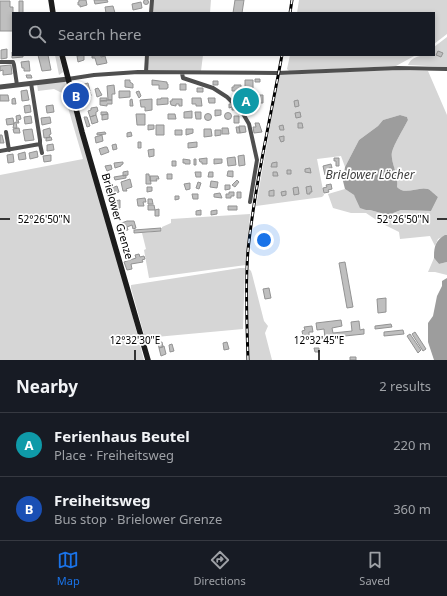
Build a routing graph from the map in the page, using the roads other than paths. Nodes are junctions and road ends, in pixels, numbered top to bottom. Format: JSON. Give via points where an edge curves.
{"nodes":[{"id":1,"x":51,"y":0,"type":"edge"},
{"id":2,"x":152,"y":0,"type":"edge"},
{"id":3,"x":53,"y":12,"type":"edge"},
{"id":4,"x":151,"y":12,"type":"edge"},
{"id":5,"x":62,"y":56,"type":"edge"},
{"id":6,"x":147,"y":56,"type":"edge"},
{"id":7,"x":0,"y":62,"type":"edge"},
{"id":8,"x":447,"y":69,"type":"edge"},
{"id":9,"x":146,"y":72,"type":"junction"},
{"id":10,"x":182,"y":73,"type":"junction"},
{"id":11,"x":68,"y":78,"type":"junction"},
{"id":12,"x":31,"y":83,"type":"junction"},
{"id":13,"x":16,"y":85,"type":"junction"},
{"id":14,"x":0,"y":87,"type":"edge"},
{"id":15,"x":6,"y":132,"type":"dead end"},
{"id":16,"x":40,"y":144,"type":"junction"},
{"id":17,"x":9,"y":150,"type":"junction"},
{"id":18,"x":0,"y":152,"type":"edge"},
{"id":19,"x":42,"y":153,"type":"dead end"},
{"id":20,"x":250,"y":202,"type":"dead end"},
{"id":21,"x":148,"y":360,"type":"edge"}],
"edges":[{"from":1,"to":3,"type":"main road"},
{"from":2,"to":4,"type":"street"},
{"from":5,"to":11,"type":"main road","name":"Brielower Grenze"},
{"from":6,"to":9,"type":"street"},
{"from":7,"to":13,"type":"street","via":[[13,62]]},
{"from":8,"to":10,"type":"street"},
{"from":9,"to":10,"type":"street"},
{"from":9,"to":11,"type":"street"},
{"from":10,"to":20,"type":"street","via":[[183,78],[213,88],[227,97],[249,124],[257,160]]},
{"from":11,"to":12,"type":"street"},
{"from":11,"to":21,"type":"main road","name":"Brielower Grenze"},
{"from":12,"to":13,"type":"street"},
{"from":12,"to":16,"type":"street"},
{"from":13,"to":14,"type":"street"},
{"from":15,"to":17,"type":"street"},
{"from":16,"to":17,"type":"street"},
{"from":16,"to":19,"type":"street"},
{"from":17,"to":18,"type":"street"}]}
